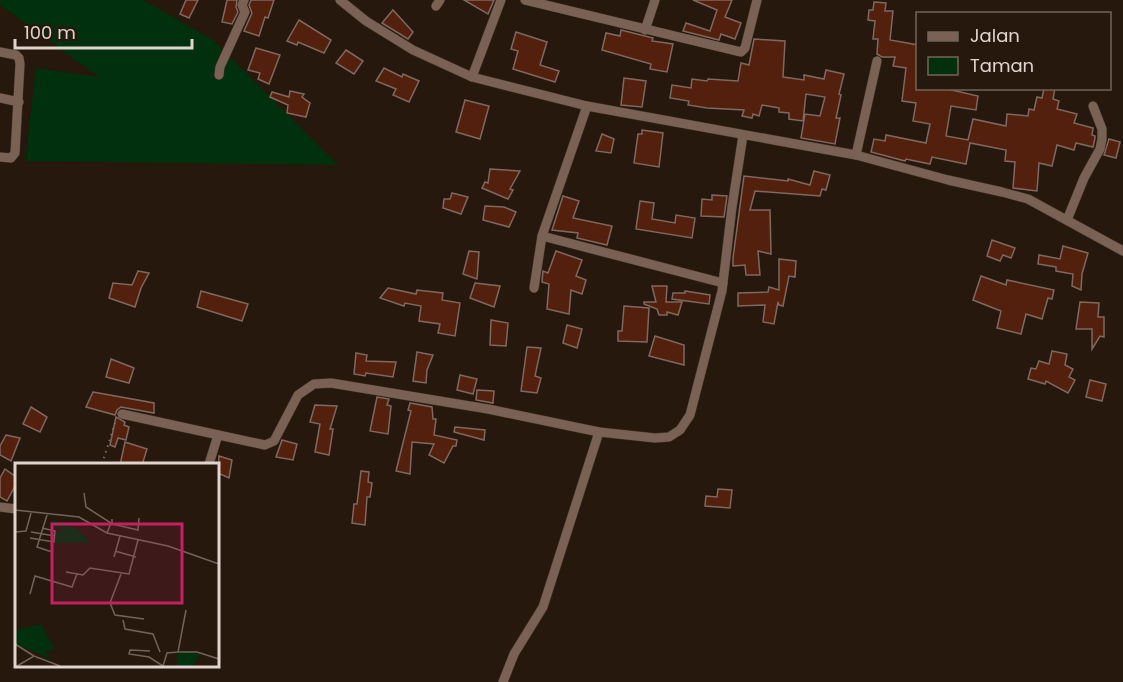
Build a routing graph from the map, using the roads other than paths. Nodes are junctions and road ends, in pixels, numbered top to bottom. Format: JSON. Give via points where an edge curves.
{"nodes":[{"id":1,"x":244,"y":0,"type":"edge"},
{"id":2,"x":340,"y":0,"type":"edge"},
{"id":3,"x":501,"y":0,"type":"edge"},
{"id":4,"x":525,"y":0,"type":"edge"},
{"id":5,"x":655,"y":0,"type":"edge"},
{"id":6,"x":757,"y":0,"type":"edge"},
{"id":7,"x":645,"y":30,"type":"junction"},
{"id":8,"x":0,"y":52,"type":"edge"},
{"id":9,"x":878,"y":61,"type":"dead end"},
{"id":10,"x":219,"y":75,"type":"dead end"},
{"id":11,"x":472,"y":77,"type":"junction"},
{"id":12,"x":0,"y":98,"type":"edge"},
{"id":13,"x":19,"y":102,"type":"junction"},
{"id":14,"x":587,"y":106,"type":"junction"},
{"id":15,"x":1093,"y":106,"type":"dead end"},
{"id":16,"x":743,"y":135,"type":"junction"},
{"id":17,"x":856,"y":155,"type":"junction"},
{"id":18,"x":0,"y":157,"type":"edge"},
{"id":19,"x":1067,"y":220,"type":"junction"},
{"id":20,"x":542,"y":236,"type":"junction"},
{"id":21,"x":1123,"y":252,"type":"edge"},
{"id":22,"x":723,"y":283,"type":"junction"},
{"id":23,"x":534,"y":288,"type":"dead end"},
{"id":24,"x":122,"y":414,"type":"road end"},
{"id":25,"x":599,"y":432,"type":"junction"},
{"id":26,"x":218,"y":435,"type":"junction"},
{"id":27,"x":210,"y":463,"type":"edge"},
{"id":28,"x":0,"y":507,"type":"edge"},
{"id":29,"x":15,"y":509,"type":"edge"},
{"id":30,"x":503,"y":682,"type":"edge"}],
"edges":[{"from":1,"to":10,"type":"street","via":[[245,12]]},
{"from":2,"to":11,"type":"street","via":[[413,50]]},
{"from":3,"to":11,"type":"street"},
{"from":4,"to":7,"type":"street"},
{"from":5,"to":7,"type":"street"},
{"from":6,"to":7,"type":"street","via":[[741,52]]},
{"from":8,"to":13,"type":"street","via":[[20,58]]},
{"from":9,"to":17,"type":"street"},
{"from":11,"to":14,"type":"street"},
{"from":12,"to":13,"type":"street"},
{"from":13,"to":18,"type":"street","via":[[15,153],[11,158]]},
{"from":14,"to":16,"type":"street"},
{"from":14,"to":20,"type":"street"},
{"from":15,"to":19,"type":"street","via":[[1102,129],[1100,149]]},
{"from":16,"to":17,"type":"street"},
{"from":16,"to":22,"type":"street"},
{"from":17,"to":19,"type":"street","via":[[1028,199]]},
{"from":19,"to":21,"type":"street"},
{"from":20,"to":22,"type":"street"},
{"from":20,"to":23,"type":"street"},
{"from":22,"to":25,"type":"street","via":[[690,416],[680,430],[669,437],[655,438]]},
{"from":24,"to":26,"type":"street"},
{"from":25,"to":26,"type":"street","via":[[331,383],[314,384],[298,395],[270,444]]},
{"from":25,"to":30,"type":"street","via":[[543,607],[514,654]]},
{"from":26,"to":27,"type":"street"},
{"from":28,"to":29,"type":"street"}]}
